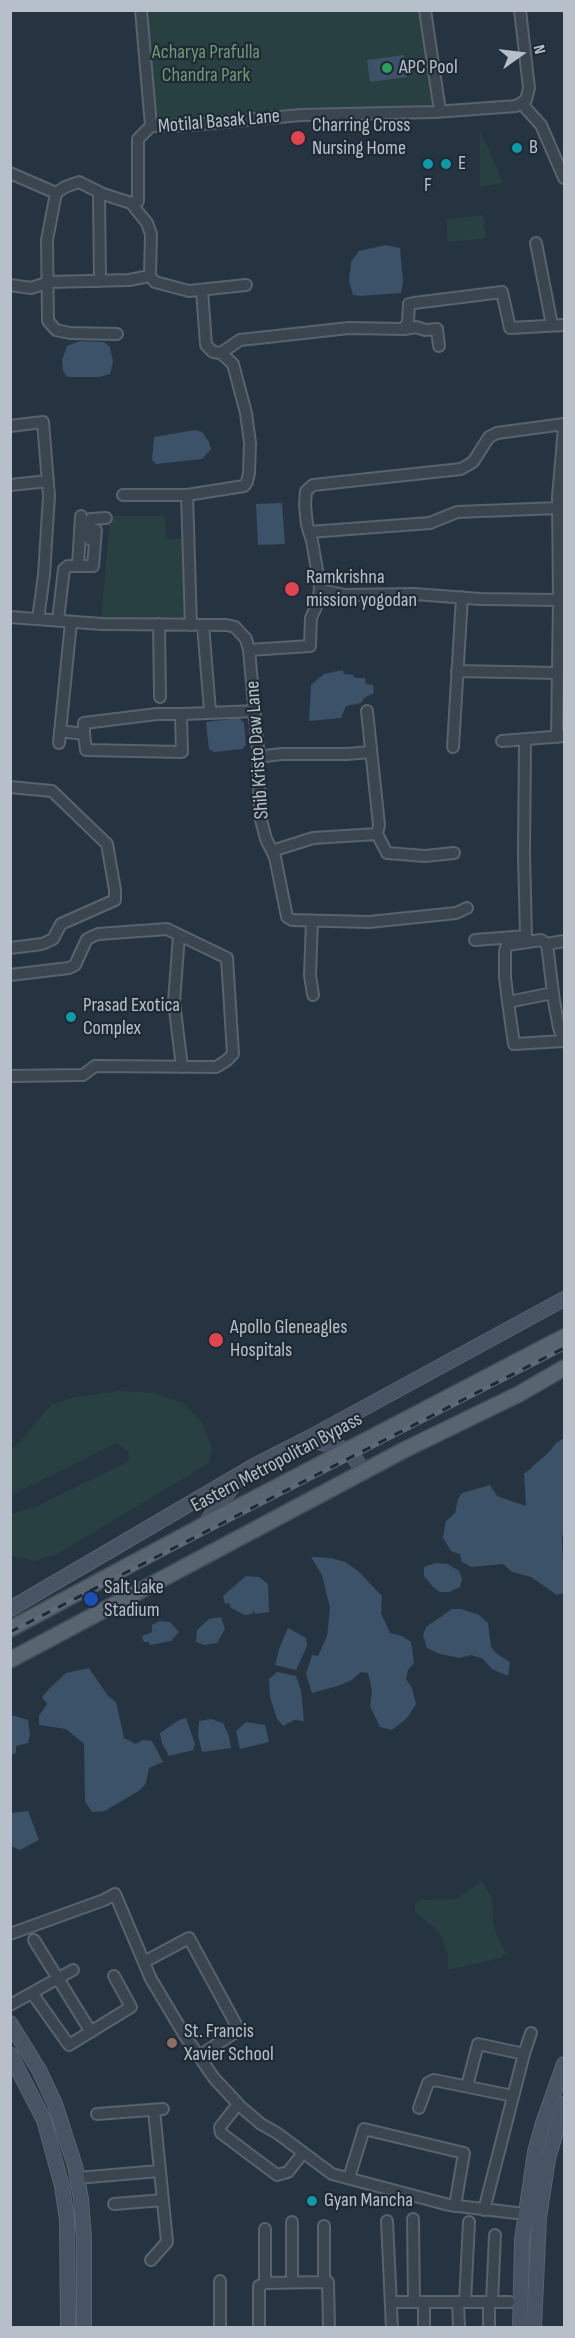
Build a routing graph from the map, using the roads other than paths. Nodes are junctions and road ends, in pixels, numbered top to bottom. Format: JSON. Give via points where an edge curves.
{"nodes":[{"id":1,"x":141,"y":10,"type":"edge"},
{"id":2,"x":425,"y":10,"type":"edge"},
{"id":3,"x":520,"y":10,"type":"edge"},
{"id":4,"x":521,"y":103,"type":"junction"},
{"id":5,"x":440,"y":111,"type":"junction"},
{"id":6,"x":151,"y":126,"type":"junction"},
{"id":7,"x":10,"y":173,"type":"edge"},
{"id":8,"x":564,"y":178,"type":"edge"},
{"id":9,"x":56,"y":193,"type":"junction"},
{"id":10,"x":99,"y":193,"type":"junction"},
{"id":11,"x":131,"y":203,"type":"junction"},
{"id":12,"x":536,"y":243,"type":"dead end"},
{"id":13,"x":150,"y":276,"type":"junction"},
{"id":14,"x":100,"y":281,"type":"junction"},
{"id":15,"x":49,"y":282,"type":"junction"},
{"id":16,"x":10,"y":285,"type":"edge"},
{"id":17,"x":246,"y":285,"type":"dead end"},
{"id":18,"x":202,"y":290,"type":"junction"},
{"id":19,"x":564,"y":325,"type":"edge"},
{"id":20,"x":552,"y":326,"type":"junction"},
{"id":21,"x":404,"y":329,"type":"junction"},
{"id":22,"x":117,"y":334,"type":"dead end"},
{"id":23,"x":439,"y":346,"type":"dead end"},
{"id":24,"x":221,"y":353,"type":"junction"},
{"id":25,"x":10,"y":426,"type":"edge"},
{"id":26,"x":564,"y":426,"type":"edge"},
{"id":27,"x":48,"y":481,"type":"junction"},
{"id":28,"x":10,"y":485,"type":"edge"},
{"id":29,"x":123,"y":495,"type":"dead end"},
{"id":30,"x":187,"y":495,"type":"junction"},
{"id":31,"x":558,"y":508,"type":"junction"},
{"id":32,"x":81,"y":516,"type":"dead end"},
{"id":33,"x":106,"y":518,"type":"dead end"},
{"id":34,"x":96,"y":530,"type":"dead end"},
{"id":35,"x":309,"y":532,"type":"junction"},
{"id":36,"x":83,"y":566,"type":"junction"},
{"id":37,"x":320,"y":590,"type":"junction"},
{"id":38,"x":462,"y":597,"type":"junction"},
{"id":39,"x":559,"y":600,"type":"junction"},
{"id":40,"x":10,"y":617,"type":"edge"},
{"id":41,"x":38,"y":619,"type":"junction"},
{"id":42,"x":58,"y":620,"type":"junction"},
{"id":43,"x":71,"y":622,"type":"junction"},
{"id":44,"x":159,"y":624,"type":"junction"},
{"id":45,"x":191,"y":625,"type":"junction"},
{"id":46,"x":203,"y":625,"type":"junction"},
{"id":47,"x":249,"y":650,"type":"junction"},
{"id":48,"x":457,"y":671,"type":"junction"},
{"id":49,"x":557,"y":673,"type":"junction"},
{"id":50,"x":160,"y":697,"type":"dead end"},
{"id":51,"x":210,"y":711,"type":"junction"},
{"id":52,"x":255,"y":711,"type":"junction"},
{"id":53,"x":366,"y":711,"type":"dead end"},
{"id":54,"x":184,"y":714,"type":"junction"},
{"id":55,"x":60,"y":731,"type":"junction"},
{"id":56,"x":84,"y":734,"type":"junction"},
{"id":57,"x":561,"y":736,"type":"edge"},
{"id":58,"x":525,"y":740,"type":"junction"},
{"id":59,"x":502,"y":741,"type":"dead end"},
{"id":60,"x":59,"y":743,"type":"dead end"},
{"id":61,"x":453,"y":747,"type":"dead end"},
{"id":62,"x":370,"y":752,"type":"junction"},
{"id":63,"x":258,"y":757,"type":"junction"},
{"id":64,"x":10,"y":787,"type":"edge"},
{"id":65,"x":377,"y":834,"type":"junction"},
{"id":66,"x":272,"y":851,"type":"junction"},
{"id":67,"x":453,"y":853,"type":"dead end"},
{"id":68,"x":467,"y":908,"type":"dead end"},
{"id":69,"x":312,"y":921,"type":"junction"},
{"id":70,"x":179,"y":935,"type":"junction"},
{"id":71,"x":475,"y":940,"type":"dead end"},
{"id":72,"x":564,"y":941,"type":"edge"},
{"id":73,"x":547,"y":944,"type":"junction"},
{"id":74,"x":10,"y":948,"type":"edge"},
{"id":75,"x":10,"y":975,"type":"edge"},
{"id":76,"x":553,"y":993,"type":"junction"},
{"id":77,"x":312,"y":995,"type":"dead end"},
{"id":78,"x":508,"y":1002,"type":"junction"},
{"id":79,"x":560,"y":1012,"type":"edge"},
{"id":80,"x":182,"y":1067,"type":"junction"},
{"id":81,"x":10,"y":1076,"type":"edge"},
{"id":82,"x":564,"y":1299,"type":"edge"},
{"id":83,"x":564,"y":1337,"type":"edge"},
{"id":84,"x":564,"y":1368,"type":"edge"},
{"id":85,"x":307,"y":1439,"type":"junction"},
{"id":86,"x":349,"y":1450,"type":"junction"},
{"id":87,"x":363,"y":1472,"type":"junction"},
{"id":88,"x":241,"y":1476,"type":"junction"},
{"id":89,"x":204,"y":1525,"type":"junction"},
{"id":90,"x":10,"y":1609,"type":"edge"},
{"id":91,"x":10,"y":1629,"type":"edge"},
{"id":92,"x":10,"y":1660,"type":"edge"},
{"id":93,"x":10,"y":1934,"type":"edge"},
{"id":94,"x":34,"y":1940,"type":"dead end"},
{"id":95,"x":144,"y":1962,"type":"junction"},
{"id":96,"x":73,"y":1970,"type":"dead end"},
{"id":97,"x":114,"y":1976,"type":"dead end"},
{"id":98,"x":57,"y":1978,"type":"junction"},
{"id":99,"x":32,"y":1993,"type":"junction"},
{"id":100,"x":10,"y":2005,"type":"edge"},
{"id":101,"x":10,"y":2023,"type":"edge"},
{"id":102,"x":91,"y":2032,"type":"junction"},
{"id":103,"x":531,"y":2033,"type":"dead end"},
{"id":104,"x":524,"y":2054,"type":"junction"},
{"id":105,"x":31,"y":2056,"type":"junction"},
{"id":106,"x":199,"y":2056,"type":"junction"},
{"id":107,"x":14,"y":2059,"type":"edge"},
{"id":108,"x":564,"y":2064,"type":"edge"},
{"id":109,"x":467,"y":2086,"type":"junction"},
{"id":110,"x":513,"y":2096,"type":"junction"},
{"id":111,"x":238,"y":2104,"type":"junction"},
{"id":112,"x":564,"y":2104,"type":"edge"},
{"id":113,"x":420,"y":2108,"type":"dead end"},
{"id":114,"x":97,"y":2114,"type":"dead end"},
{"id":115,"x":303,"y":2153,"type":"junction"},
{"id":116,"x":159,"y":2171,"type":"junction"},
{"id":117,"x":77,"y":2178,"type":"junction"},
{"id":118,"x":349,"y":2178,"type":"junction"},
{"id":119,"x":535,"y":2196,"type":"junction"},
{"id":120,"x":163,"y":2200,"type":"junction"},
{"id":121,"x":114,"y":2204,"type":"dead end"},
{"id":122,"x":455,"y":2206,"type":"junction"},
{"id":123,"x":484,"y":2210,"type":"junction"},
{"id":124,"x":525,"y":2214,"type":"junction"},
{"id":125,"x":83,"y":2219,"type":"junction"},
{"id":126,"x":413,"y":2219,"type":"dead end"},
{"id":127,"x":67,"y":2220,"type":"junction"},
{"id":128,"x":387,"y":2221,"type":"dead end"},
{"id":129,"x":292,"y":2222,"type":"dead end"},
{"id":130,"x":469,"y":2222,"type":"dead end"},
{"id":131,"x":324,"y":2226,"type":"dead end"},
{"id":132,"x":265,"y":2229,"type":"dead end"},
{"id":133,"x":495,"y":2235,"type":"dead end"},
{"id":134,"x":151,"y":2260,"type":"dead end"},
{"id":135,"x":220,"y":2281,"type":"dead end"},
{"id":136,"x":292,"y":2282,"type":"junction"},
{"id":137,"x":324,"y":2282,"type":"junction"},
{"id":138,"x":265,"y":2283,"type":"junction"},
{"id":139,"x":391,"y":2302,"type":"junction"},
{"id":140,"x":419,"y":2302,"type":"junction"},
{"id":141,"x":461,"y":2302,"type":"junction"},
{"id":142,"x":490,"y":2302,"type":"junction"},
{"id":143,"x":510,"y":2302,"type":"dead end"},
{"id":144,"x":68,"y":2328,"type":"edge"},
{"id":145,"x":84,"y":2328,"type":"edge"},
{"id":146,"x":220,"y":2328,"type":"edge"},
{"id":147,"x":259,"y":2328,"type":"edge"},
{"id":148,"x":329,"y":2328,"type":"edge"},
{"id":149,"x":392,"y":2328,"type":"edge"},
{"id":150,"x":424,"y":2328,"type":"edge"},
{"id":151,"x":459,"y":2328,"type":"edge"},
{"id":152,"x":489,"y":2328,"type":"edge"},
{"id":153,"x":520,"y":2328,"type":"edge"},
{"id":154,"x":534,"y":2328,"type":"edge"}],
"edges":[{"from":1,"to":6,"type":"street"},
{"from":2,"to":5,"type":"street"},
{"from":3,"to":4,"type":"street","via":[[529,88]]},
{"from":4,"to":5,"type":"street","name":"Motilal Basak Lane"},
{"from":4,"to":8,"type":"street","via":[[541,125]]},
{"from":5,"to":6,"type":"street","name":"Motilal Basak Lane","via":[[302,115]]},
{"from":6,"to":11,"type":"street","name":"Motilal Basak Lane","via":[[138,139],[138,201]]},
{"from":7,"to":9,"type":"street"},
{"from":9,"to":10,"type":"street","via":[[79,182]]},
{"from":9,"to":15,"type":"street","via":[[47,240]]},
{"from":10,"to":11,"type":"street"},
{"from":10,"to":14,"type":"street"},
{"from":11,"to":13,"type":"street","via":[[151,234]]},
{"from":12,"to":20,"type":"street"},
{"from":13,"to":14,"type":"street"},
{"from":13,"to":18,"type":"street","via":[[155,282],[174,288]]},
{"from":14,"to":15,"type":"street"},
{"from":15,"to":16,"type":"street","via":[[32,288]]},
{"from":15,"to":22,"type":"street","via":[[48,321],[56,330]]},
{"from":17,"to":18,"type":"street"},
{"from":18,"to":24,"type":"street","via":[[206,345]]},
{"from":19,"to":20,"type":"street"},
{"from":20,"to":21,"type":"street","via":[[510,328],[502,292],[409,304]]},
{"from":21,"to":23,"type":"street","via":[[437,329]]},
{"from":21,"to":24,"type":"street","via":[[349,328],[240,340]]},
{"from":24,"to":30,"type":"street","via":[[233,364],[246,413],[250,443],[247,482],[244,486]]},
{"from":25,"to":27,"type":"street","via":[[43,422]]},
{"from":26,"to":31,"type":"street"},
{"from":26,"to":35,"type":"street","via":[[497,433],[489,437],[473,462],[461,469],[313,485],[306,491]]},
{"from":27,"to":28,"type":"street"},
{"from":27,"to":41,"type":"street"},
{"from":29,"to":30,"type":"street"},
{"from":30,"to":45,"type":"street"},
{"from":31,"to":35,"type":"street","via":[[457,512],[430,523]]},
{"from":31,"to":39,"type":"street"},
{"from":32,"to":36,"type":"street"},
{"from":33,"to":36,"type":"street","via":[[90,520]]},
{"from":34,"to":36,"type":"street","via":[[94,564]]},
{"from":35,"to":37,"type":"street"},
{"from":36,"to":42,"type":"street","via":[[68,566],[64,570]]},
{"from":37,"to":38,"type":"street","via":[[345,595]]},
{"from":37,"to":47,"type":"street","via":[[311,618],[310,646]]},
{"from":38,"to":39,"type":"street"},
{"from":38,"to":48,"type":"street"},
{"from":39,"to":49,"type":"street"},
{"from":40,"to":41,"type":"street","name":"Shib Kristo Daw Lane"},
{"from":41,"to":42,"type":"street","name":"Shib Kristo Daw Lane"},
{"from":42,"to":43,"type":"street","name":"Shib Kristo Daw Lane"},
{"from":43,"to":44,"type":"street","name":"Shib Kristo Daw Lane"},
{"from":43,"to":55,"type":"street"},
{"from":44,"to":45,"type":"street","name":"Shib Kristo Daw Lane"},
{"from":44,"to":50,"type":"street"},
{"from":45,"to":46,"type":"street","name":"Shib Kristo Daw Lane"},
{"from":46,"to":47,"type":"street","name":"Shib Kristo Daw Lane","via":[[235,627],[246,639]]},
{"from":46,"to":51,"type":"street"},
{"from":47,"to":52,"type":"street","name":"Shib Kristo Daw Lane"},
{"from":48,"to":49,"type":"street"},
{"from":48,"to":61,"type":"street"},
{"from":49,"to":57,"type":"street"},
{"from":51,"to":52,"type":"street"},
{"from":51,"to":54,"type":"street"},
{"from":52,"to":63,"type":"street","name":"Shib Kristo Daw Lane"},
{"from":53,"to":62,"type":"street"},
{"from":54,"to":56,"type":"street","via":[[84,723]]},
{"from":54,"to":56,"type":"street","via":[[182,752],[86,750]]},
{"from":55,"to":56,"type":"street"},
{"from":55,"to":60,"type":"street"},
{"from":57,"to":58,"type":"street"},
{"from":58,"to":59,"type":"street"},
{"from":58,"to":71,"type":"street","via":[[526,936]]},
{"from":62,"to":63,"type":"street"},
{"from":62,"to":65,"type":"street"},
{"from":63,"to":66,"type":"street","name":"Shib Kristo Daw Lane","via":[[260,816]]},
{"from":64,"to":74,"type":"street","via":[[52,791],[107,844],[115,890],[115,900],[61,924],[53,939]]},
{"from":65,"to":66,"type":"street","via":[[313,838]]},
{"from":65,"to":67,"type":"street","via":[[387,853]]},
{"from":66,"to":69,"type":"street","name":"Shib Kristo Daw Lane","via":[[287,917]]},
{"from":68,"to":69,"type":"street","name":"Shib Kristo Daw Lane","via":[[456,913],[369,922]]},
{"from":69,"to":77,"type":"street"},
{"from":70,"to":75,"type":"street","via":[[167,929],[98,934],[87,939],[75,965],[69,968]]},
{"from":70,"to":80,"type":"street","via":[[174,1002]]},
{"from":70,"to":80,"type":"street","via":[[227,958],[233,1054],[216,1067]]},
{"from":72,"to":73,"type":"street"},
{"from":73,"to":76,"type":"street"},
{"from":73,"to":78,"type":"street","via":[[541,940],[507,945]]},
{"from":76,"to":78,"type":"street"},
{"from":76,"to":79,"type":"street"},
{"from":78,"to":79,"type":"street","via":[[514,1044],[564,1041]]},
{"from":80,"to":81,"type":"street","via":[[94,1066],[83,1075]]},
{"from":82,"to":85,"type":"street"},
{"from":83,"to":86,"type":"main road","name":"Eastern Metropolitan Bypass"},
{"from":84,"to":87,"type":"main road"},
{"from":85,"to":86,"type":"street"},
{"from":85,"to":88,"type":"street"},
{"from":86,"to":87,"type":"street"},
{"from":86,"to":89,"type":"main road","name":"Eastern Metropolitan Bypass"},
{"from":87,"to":92,"type":"main road"},
{"from":88,"to":89,"type":"street"},
{"from":88,"to":90,"type":"street"},
{"from":89,"to":91,"type":"main road","name":"Eastern Metropolitan Bypass"},
{"from":93,"to":95,"type":"street","via":[[115,1894]]},
{"from":94,"to":98,"type":"street"},
{"from":95,"to":106,"type":"street"},
{"from":95,"to":106,"type":"street","via":[[189,1938],[239,2030]]},
{"from":96,"to":98,"type":"street"},
{"from":97,"to":102,"type":"street","via":[[130,2007]]},
{"from":98,"to":99,"type":"street"},
{"from":98,"to":102,"type":"street"},
{"from":99,"to":100,"type":"street"},
{"from":99,"to":102,"type":"street","via":[[69,2045]]},
{"from":101,"to":105,"type":"street"},
{"from":103,"to":104,"type":"street"},
{"from":104,"to":109,"type":"street","via":[[478,2044]]},
{"from":104,"to":110,"type":"street"},
{"from":105,"to":107,"type":"street"},
{"from":105,"to":117,"type":"street","via":[[59,2114]]},
{"from":106,"to":111,"type":"street"},
{"from":107,"to":127,"type":"street","via":[[48,2132]]},
{"from":108,"to":119,"type":"street","via":[[540,2133]]},
{"from":109,"to":110,"type":"street"},
{"from":109,"to":113,"type":"street","via":[[431,2081]]},
{"from":110,"to":123,"type":"street"},
{"from":111,"to":115,"type":"street"},
{"from":111,"to":115,"type":"street","via":[[220,2127],[221,2133],[278,2175],[288,2172]]},
{"from":112,"to":119,"type":"street"},
{"from":114,"to":116,"type":"street","via":[[158,2110]]},
{"from":115,"to":118,"type":"street","via":[[332,2174]]},
{"from":116,"to":117,"type":"street"},
{"from":116,"to":120,"type":"street"},
{"from":117,"to":125,"type":"street"},
{"from":118,"to":122,"type":"street"},
{"from":118,"to":122,"type":"street","via":[[364,2129],[464,2153]]},
{"from":119,"to":124,"type":"street"},
{"from":119,"to":154,"type":"street"},
{"from":120,"to":121,"type":"street"},
{"from":120,"to":134,"type":"street","via":[[167,2242]]},
{"from":122,"to":123,"type":"street"},
{"from":123,"to":124,"type":"street"},
{"from":124,"to":153,"type":"street"},
{"from":125,"to":127,"type":"street"},
{"from":125,"to":145,"type":"street"},
{"from":126,"to":140,"type":"street"},
{"from":127,"to":144,"type":"street"},
{"from":128,"to":139,"type":"street"},
{"from":129,"to":136,"type":"street"},
{"from":130,"to":141,"type":"street"},
{"from":131,"to":137,"type":"street"},
{"from":132,"to":138,"type":"street"},
{"from":133,"to":142,"type":"street"},
{"from":135,"to":146,"type":"street"},
{"from":136,"to":137,"type":"street"},
{"from":136,"to":138,"type":"street"},
{"from":137,"to":148,"type":"street","via":[[328,2282]]},
{"from":138,"to":147,"type":"street","via":[[259,2286]]},
{"from":139,"to":140,"type":"street"},
{"from":139,"to":149,"type":"street"},
{"from":140,"to":141,"type":"street"},
{"from":140,"to":150,"type":"street"},
{"from":141,"to":142,"type":"street"},
{"from":141,"to":151,"type":"street"},
{"from":142,"to":143,"type":"street"},
{"from":142,"to":152,"type":"street"}]}
